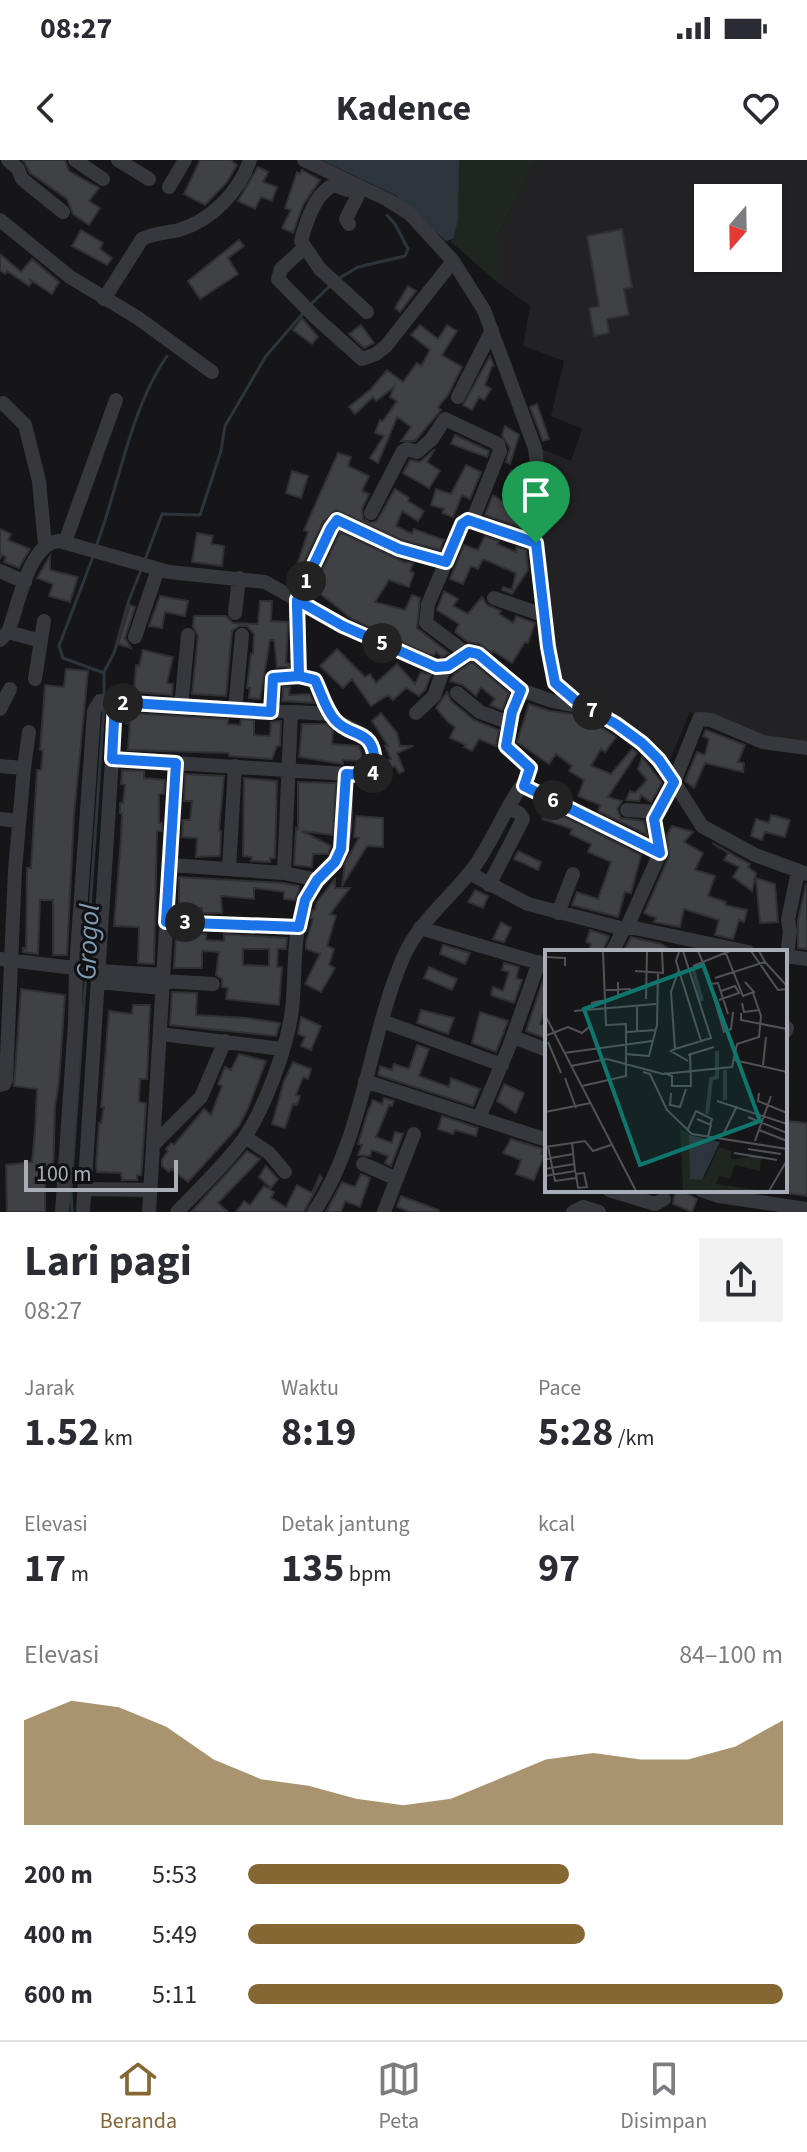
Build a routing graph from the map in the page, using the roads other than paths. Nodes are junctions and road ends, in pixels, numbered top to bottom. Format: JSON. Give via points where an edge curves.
{"nodes":[{"id":1,"x":8,"y":160,"type":"edge"},
{"id":2,"x":75,"y":160,"type":"edge"},
{"id":3,"x":185,"y":160,"type":"edge"},
{"id":4,"x":250,"y":160,"type":"edge"},
{"id":5,"x":304,"y":160,"type":"edge"},
{"id":6,"x":121,"y":161,"type":"edge"},
{"id":7,"x":103,"y":179,"type":"dead end"},
{"id":8,"x":149,"y":179,"type":"dead end"},
{"id":9,"x":169,"y":187,"type":"dead end"},
{"id":10,"x":358,"y":195,"type":"junction"},
{"id":11,"x":63,"y":212,"type":"dead end"},
{"id":12,"x":0,"y":220,"type":"edge"},
{"id":13,"x":349,"y":224,"type":"dead end"},
{"id":14,"x":429,"y":232,"type":"junction"},
{"id":15,"x":304,"y":248,"type":"junction"},
{"id":16,"x":453,"y":261,"type":"junction"},
{"id":17,"x":104,"y":299,"type":"junction"},
{"id":18,"x":367,"y":312,"type":"dead end"},
{"id":19,"x":492,"y":330,"type":"junction"},
{"id":20,"x":212,"y":372,"type":"dead end"},
{"id":21,"x":458,"y":397,"type":"dead end"},
{"id":22,"x":116,"y":400,"type":"dead end"},
{"id":23,"x":3,"y":403,"type":"dead end"},
{"id":24,"x":371,"y":513,"type":"dead end"},
{"id":25,"x":473,"y":519,"type":"junction"},
{"id":26,"x":65,"y":542,"type":"junction"},
{"id":27,"x":536,"y":543,"type":"junction"},
{"id":28,"x":45,"y":545,"type":"junction"},
{"id":29,"x":446,"y":562,"type":"junction"},
{"id":30,"x":153,"y":568,"type":"junction"},
{"id":31,"x":0,"y":571,"type":"edge"},
{"id":32,"x":239,"y":578,"type":"junction"},
{"id":33,"x":25,"y":582,"type":"junction"},
{"id":34,"x":494,"y":598,"type":"dead end"},
{"id":35,"x":297,"y":600,"type":"junction"},
{"id":36,"x":235,"y":613,"type":"dead end"},
{"id":37,"x":543,"y":615,"type":"junction"},
{"id":38,"x":44,"y":621,"type":"dead end"},
{"id":39,"x":188,"y":635,"type":"dead end"},
{"id":40,"x":242,"y":635,"type":"dead end"},
{"id":41,"x":4,"y":636,"type":"edge"},
{"id":42,"x":135,"y":637,"type":"dead end"},
{"id":43,"x":41,"y":641,"type":"junction"},
{"id":44,"x":466,"y":653,"type":"junction"},
{"id":45,"x":444,"y":668,"type":"junction"},
{"id":46,"x":299,"y":676,"type":"junction"},
{"id":47,"x":35,"y":679,"type":"dead end"},
{"id":48,"x":10,"y":689,"type":"dead end"},
{"id":49,"x":521,"y":690,"type":"junction"},
{"id":50,"x":457,"y":693,"type":"dead end"},
{"id":51,"x":108,"y":701,"type":"junction"},
{"id":52,"x":181,"y":707,"type":"junction"},
{"id":53,"x":586,"y":707,"type":"junction"},
{"id":54,"x":0,"y":709,"type":"edge"},
{"id":55,"x":235,"y":710,"type":"junction"},
{"id":56,"x":271,"y":712,"type":"junction"},
{"id":57,"x":291,"y":713,"type":"junction"},
{"id":58,"x":416,"y":713,"type":"dead end"},
{"id":59,"x":331,"y":714,"type":"junction"},
{"id":60,"x":510,"y":723,"type":"junction"},
{"id":61,"x":29,"y":732,"type":"dead end"},
{"id":62,"x":807,"y":748,"type":"edge"},
{"id":63,"x":112,"y":759,"type":"junction"},
{"id":64,"x":176,"y":763,"type":"junction"},
{"id":65,"x":0,"y":766,"type":"edge"},
{"id":66,"x":235,"y":766,"type":"junction"},
{"id":67,"x":24,"y":768,"type":"junction"},
{"id":68,"x":289,"y":770,"type":"junction"},
{"id":69,"x":346,"y":774,"type":"junction"},
{"id":70,"x":674,"y":782,"type":"junction"},
{"id":71,"x":524,"y":786,"type":"junction"},
{"id":72,"x":509,"y":808,"type":"junction"},
{"id":73,"x":627,"y":810,"type":"dead end"},
{"id":74,"x":657,"y":812,"type":"junction"},
{"id":75,"x":0,"y":819,"type":"edge"},
{"id":76,"x":19,"y":821,"type":"junction"},
{"id":77,"x":660,"y":853,"type":"junction"},
{"id":78,"x":170,"y":865,"type":"junction"},
{"id":79,"x":229,"y":869,"type":"junction"},
{"id":80,"x":8,"y":870,"type":"edge"},
{"id":81,"x":802,"y":872,"type":"edge"},
{"id":82,"x":284,"y":873,"type":"junction"},
{"id":83,"x":469,"y":873,"type":"junction"},
{"id":84,"x":573,"y":874,"type":"dead end"},
{"id":85,"x":317,"y":880,"type":"junction"},
{"id":86,"x":489,"y":885,"type":"junction"},
{"id":87,"x":558,"y":913,"type":"junction"},
{"id":88,"x":166,"y":922,"type":"junction"},
{"id":89,"x":299,"y":927,"type":"junction"},
{"id":90,"x":420,"y":928,"type":"junction"},
{"id":91,"x":626,"y":928,"type":"junction"},
{"id":92,"x":613,"y":950,"type":"edge"},
{"id":93,"x":738,"y":950,"type":"edge"},
{"id":94,"x":786,"y":950,"type":"edge"},
{"id":95,"x":787,"y":956,"type":"edge"},
{"id":96,"x":807,"y":959,"type":"edge"},
{"id":97,"x":6,"y":960,"type":"edge"},
{"id":98,"x":543,"y":964,"type":"edge"},
{"id":99,"x":77,"y":968,"type":"junction"},
{"id":100,"x":97,"y":975,"type":"junction"},
{"id":101,"x":162,"y":981,"type":"junction"},
{"id":102,"x":5,"y":982,"type":"edge"},
{"id":103,"x":213,"y":984,"type":"dead end"},
{"id":104,"x":382,"y":1021,"type":"junction"},
{"id":105,"x":161,"y":1034,"type":"junction"},
{"id":106,"x":513,"y":1037,"type":"junction"},
{"id":107,"x":225,"y":1041,"type":"junction"},
{"id":108,"x":282,"y":1049,"type":"junction"},
{"id":109,"x":545,"y":1049,"type":"edge"},
{"id":110,"x":502,"y":1065,"type":"junction"},
{"id":111,"x":365,"y":1081,"type":"junction"},
{"id":112,"x":0,"y":1085,"type":"edge"},
{"id":113,"x":479,"y":1118,"type":"junction"},
{"id":114,"x":414,"y":1134,"type":"dead end"},
{"id":115,"x":245,"y":1137,"type":"junction"},
{"id":116,"x":545,"y":1139,"type":"edge"},
{"id":117,"x":153,"y":1145,"type":"junction"},
{"id":118,"x":363,"y":1164,"type":"dead end"},
{"id":119,"x":285,"y":1172,"type":"dead end"},
{"id":120,"x":397,"y":1179,"type":"junction"},
{"id":121,"x":84,"y":1189,"type":"junction"},
{"id":122,"x":150,"y":1190,"type":"junction"},
{"id":123,"x":616,"y":1192,"type":"edge"},
{"id":124,"x":707,"y":1192,"type":"edge"},
{"id":125,"x":664,"y":1200,"type":"edge"},
{"id":126,"x":807,"y":1209,"type":"edge"},
{"id":127,"x":387,"y":1211,"type":"edge"},
{"id":128,"x":62,"y":1212,"type":"edge"},
{"id":129,"x":83,"y":1212,"type":"edge"},
{"id":130,"x":149,"y":1212,"type":"edge"},
{"id":131,"x":177,"y":1212,"type":"edge"},
{"id":132,"x":314,"y":1212,"type":"edge"},
{"id":133,"x":573,"y":1212,"type":"edge"},
{"id":134,"x":599,"y":1212,"type":"edge"}],
"edges":[{"from":1,"to":11,"type":"street","via":[[22,179]]},
{"from":2,"to":7,"type":"street"},
{"from":3,"to":9,"type":"street"},
{"from":4,"to":17,"type":"street","via":[[233,194],[210,213],[188,227],[142,239]]},
{"from":5,"to":14,"type":"street","via":[[388,200]]},
{"from":6,"to":8,"type":"street"},
{"from":10,"to":13,"type":"street","via":[[346,219]]},
{"from":10,"to":14,"type":"street"},
{"from":10,"to":15,"type":"street","via":[[328,187],[310,214],[301,238]]},
{"from":12,"to":17,"type":"street"},
{"from":14,"to":16,"type":"street"},
{"from":15,"to":16,"type":"street","via":[[281,269],[278,279],[362,359],[386,346]]},
{"from":15,"to":18,"type":"street"},
{"from":16,"to":19,"type":"street"},
{"from":17,"to":20,"type":"street"},
{"from":19,"to":21,"type":"street"},
{"from":19,"to":27,"type":"street","via":[[535,448],[540,490]]},
{"from":22,"to":26,"type":"street"},
{"from":23,"to":28,"type":"street","via":[[25,425],[39,481]]},
{"from":24,"to":25,"type":"street","via":[[403,451],[423,448],[445,419],[498,444],[500,451]]},
{"from":25,"to":27,"type":"street"},
{"from":25,"to":29,"type":"street","via":[[462,524]]},
{"from":26,"to":28,"type":"street"},
{"from":26,"to":30,"type":"street"},
{"from":27,"to":37,"type":"street"},
{"from":28,"to":33,"type":"street"},
{"from":29,"to":35,"type":"street","via":[[399,549],[337,520]]},
{"from":29,"to":44,"type":"street","via":[[428,604],[426,623]]},
{"from":30,"to":32,"type":"street"},
{"from":30,"to":42,"type":"street"},
{"from":31,"to":33,"type":"street"},
{"from":32,"to":35,"type":"street","via":[[273,585]]},
{"from":32,"to":36,"type":"street"},
{"from":33,"to":41,"type":"street"},
{"from":34,"to":37,"type":"street"},
{"from":35,"to":45,"type":"street","via":[[364,636]]},
{"from":35,"to":46,"type":"street"},
{"from":37,"to":53,"type":"street","via":[[555,683]]},
{"from":38,"to":43,"type":"street"},
{"from":39,"to":52,"type":"street"},
{"from":40,"to":55,"type":"street"},
{"from":41,"to":43,"type":"street"},
{"from":43,"to":47,"type":"street"},
{"from":44,"to":45,"type":"street"},
{"from":44,"to":49,"type":"street","via":[[478,654]]},
{"from":45,"to":58,"type":"street","via":[[434,696]]},
{"from":46,"to":56,"type":"street","via":[[273,678]]},
{"from":46,"to":59,"type":"street","via":[[315,680]]},
{"from":48,"to":54,"type":"street"},
{"from":49,"to":53,"type":"street"},
{"from":49,"to":60,"type":"street"},
{"from":50,"to":60,"type":"street","via":[[480,712]]},
{"from":51,"to":52,"type":"street"},
{"from":51,"to":63,"type":"street"},
{"from":51,"to":99,"type":"street","via":[[94,711]]},
{"from":52,"to":55,"type":"street"},
{"from":53,"to":70,"type":"street","via":[[642,743]]},
{"from":55,"to":56,"type":"street"},
{"from":56,"to":57,"type":"street"},
{"from":57,"to":59,"type":"street"},
{"from":57,"to":68,"type":"street"},
{"from":59,"to":69,"type":"street","via":[[366,737],[373,753],[373,773]]},
{"from":60,"to":71,"type":"street","via":[[506,746],[530,768]]},
{"from":61,"to":67,"type":"street"},
{"from":62,"to":70,"type":"street","via":[[763,742],[702,718]]},
{"from":63,"to":64,"type":"street"},
{"from":63,"to":100,"type":"street"},
{"from":64,"to":66,"type":"street"},
{"from":64,"to":78,"type":"street"},
{"from":65,"to":67,"type":"street"},
{"from":66,"to":68,"type":"street"},
{"from":66,"to":79,"type":"street"},
{"from":67,"to":76,"type":"street"},
{"from":68,"to":69,"type":"street"},
{"from":68,"to":82,"type":"street"},
{"from":69,"to":85,"type":"street","via":[[341,849]]},
{"from":70,"to":74,"type":"street"},
{"from":70,"to":81,"type":"street","via":[[702,826],[755,855]]},
{"from":71,"to":72,"type":"street"},
{"from":71,"to":77,"type":"street"},
{"from":72,"to":83,"type":"street"},
{"from":72,"to":86,"type":"street","via":[[523,819]]},
{"from":73,"to":74,"type":"street"},
{"from":74,"to":77,"type":"street","via":[[653,823]]},
{"from":75,"to":76,"type":"street"},
{"from":76,"to":80,"type":"street"},
{"from":77,"to":91,"type":"street"},
{"from":78,"to":79,"type":"street"},
{"from":78,"to":88,"type":"street"},
{"from":79,"to":82,"type":"street"},
{"from":80,"to":97,"type":"street"},
{"from":81,"to":94,"type":"street","via":[[788,920]]},
{"from":82,"to":85,"type":"street"},
{"from":83,"to":86,"type":"street"},
{"from":83,"to":90,"type":"street"},
{"from":84,"to":87,"type":"street"},
{"from":85,"to":89,"type":"street","via":[[305,900]]},
{"from":86,"to":87,"type":"street"},
{"from":87,"to":91,"type":"street"},
{"from":88,"to":89,"type":"street"},
{"from":88,"to":101,"type":"street"},
{"from":89,"to":108,"type":"street","via":[[292,1011]]},
{"from":90,"to":98,"type":"street"},
{"from":90,"to":104,"type":"street","via":[[404,955]]},
{"from":91,"to":92,"type":"street"},
{"from":91,"to":93,"type":"street"},
{"from":95,"to":96,"type":"street"},
{"from":97,"to":99,"type":"street"},
{"from":97,"to":102,"type":"street"},
{"from":98,"to":106,"type":"street"},
{"from":99,"to":100,"type":"street"},
{"from":99,"to":128,"type":"street"},
{"from":100,"to":101,"type":"street"},
{"from":100,"to":121,"type":"street"},
{"from":101,"to":103,"type":"street"},
{"from":101,"to":105,"type":"street"},
{"from":102,"to":112,"type":"street","via":[[6,1080]]},
{"from":104,"to":110,"type":"street"},
{"from":104,"to":111,"type":"street"},
{"from":105,"to":107,"type":"street"},
{"from":105,"to":117,"type":"street"},
{"from":106,"to":109,"type":"street"},
{"from":106,"to":110,"type":"street"},
{"from":107,"to":108,"type":"street"},
{"from":107,"to":117,"type":"street","via":[[201,1097]]},
{"from":108,"to":115,"type":"street"},
{"from":110,"to":113,"type":"street"},
{"from":111,"to":113,"type":"street"},
{"from":111,"to":132,"type":"street","via":[[347,1142]]},
{"from":113,"to":116,"type":"street"},
{"from":114,"to":120,"type":"street"},
{"from":115,"to":119,"type":"street"},
{"from":115,"to":131,"type":"street"},
{"from":117,"to":122,"type":"street"},
{"from":118,"to":120,"type":"street"},
{"from":120,"to":127,"type":"street"},
{"from":121,"to":122,"type":"street"},
{"from":121,"to":129,"type":"street"},
{"from":122,"to":130,"type":"street"},
{"from":123,"to":125,"type":"street","via":[[655,1204]]},
{"from":124,"to":126,"type":"street"},
{"from":133,"to":134,"type":"street","via":[[583,1207]]}]}
